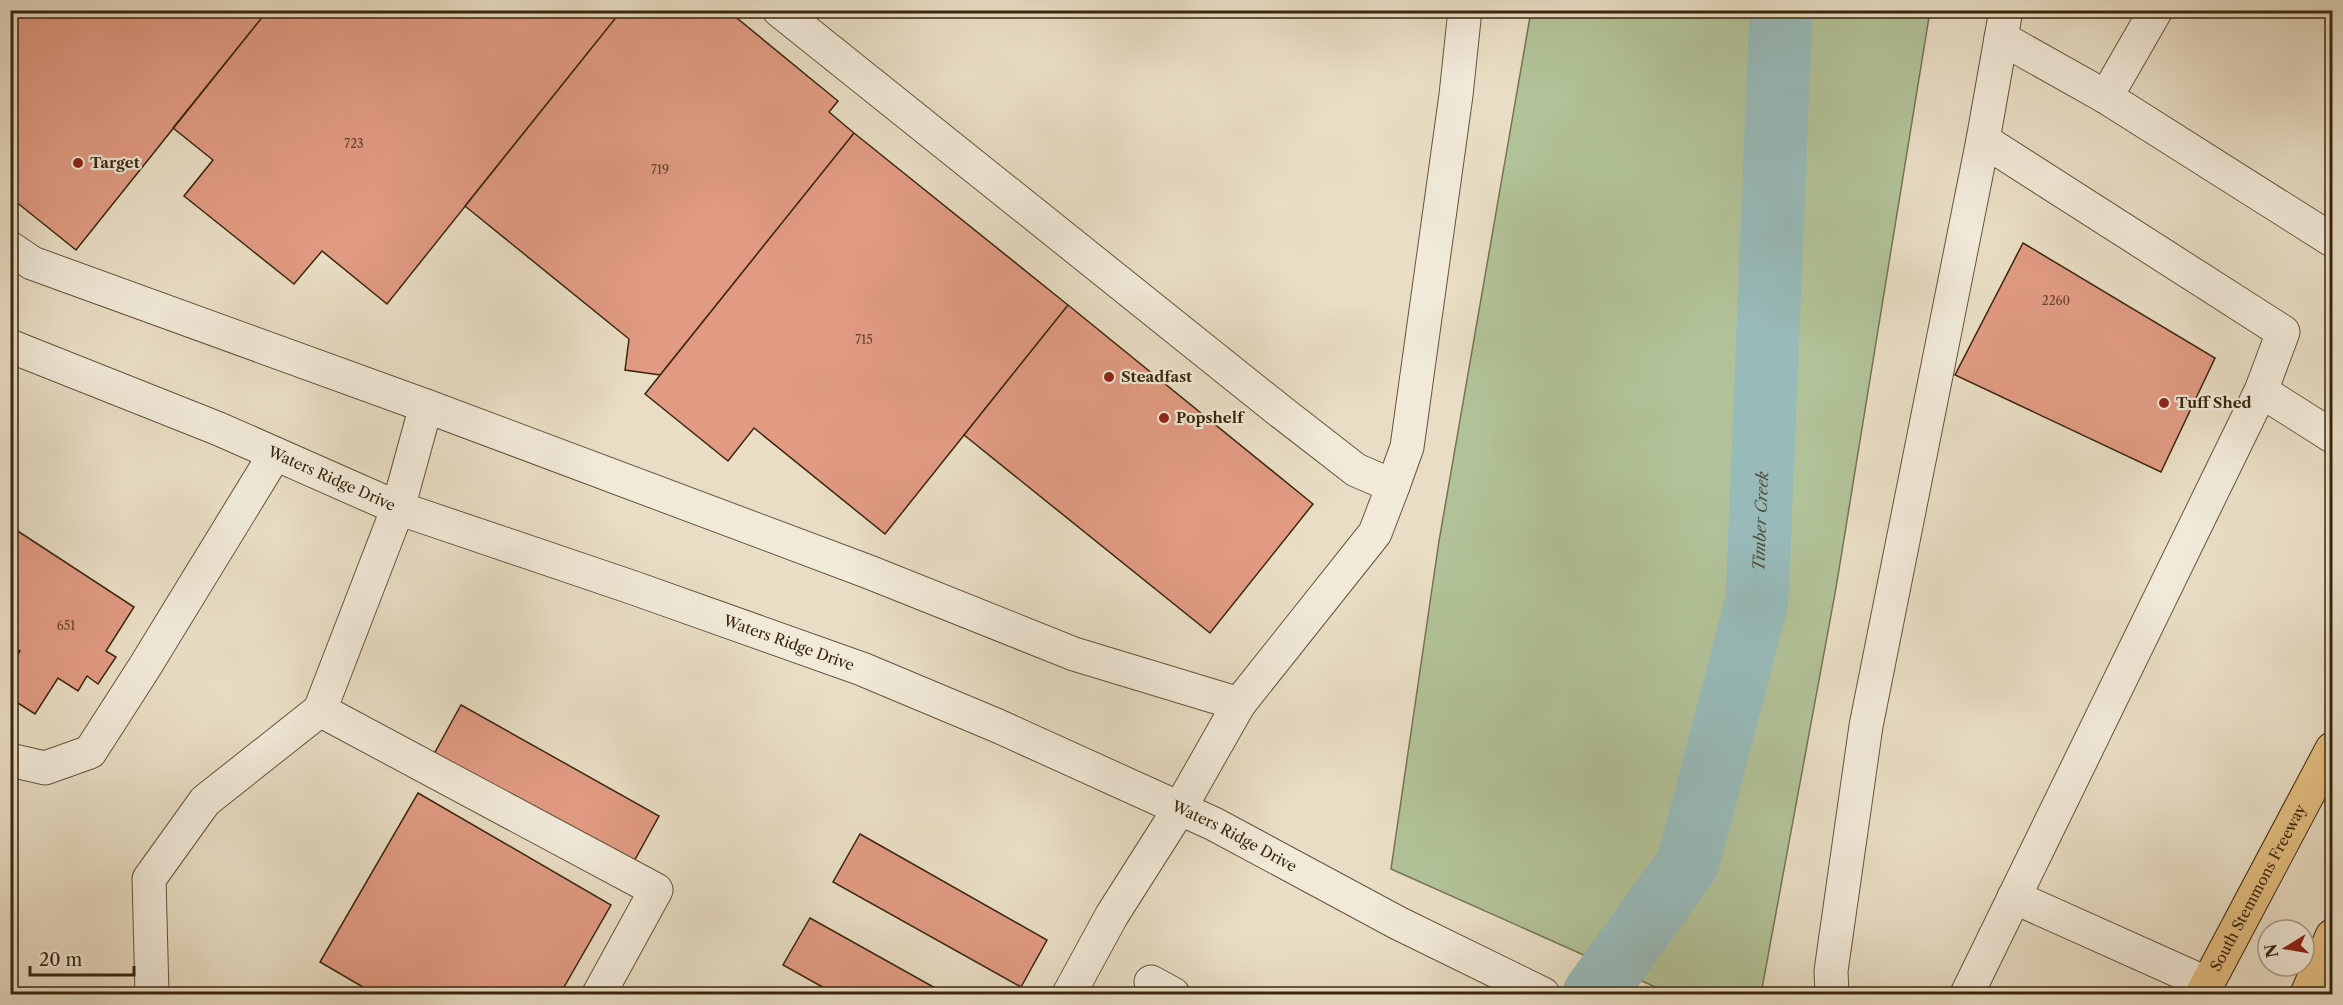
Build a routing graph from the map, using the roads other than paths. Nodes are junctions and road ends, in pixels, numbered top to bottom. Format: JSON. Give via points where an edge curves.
{"nodes":[{"id":1,"x":779,"y":10,"type":"edge"},
{"id":2,"x":1465,"y":10,"type":"edge"},
{"id":3,"x":2156,"y":10,"type":"edge"},
{"id":4,"x":2004,"y":24,"type":"edge"},
{"id":5,"x":2106,"y":97,"type":"junction"},
{"id":6,"x":1983,"y":140,"type":"junction"},
{"id":7,"x":2332,"y":240,"type":"edge"},
{"id":8,"x":10,"y":248,"type":"edge"},
{"id":9,"x":10,"y":346,"type":"edge"},
{"id":10,"x":2261,"y":391,"type":"junction"},
{"id":11,"x":426,"y":406,"type":"junction"},
{"id":12,"x":2332,"y":436,"type":"edge"},
{"id":13,"x":275,"y":454,"type":"junction"},
{"id":14,"x":1393,"y":486,"type":"junction"},
{"id":15,"x":398,"y":508,"type":"junction"},
{"id":16,"x":1239,"y":704,"type":"junction"},
{"id":17,"x":320,"y":710,"type":"junction"},
{"id":18,"x":2332,"y":749,"type":"edge"},
{"id":19,"x":10,"y":760,"type":"edge"},
{"id":20,"x":1180,"y":808,"type":"junction"},
{"id":21,"x":2014,"y":897,"type":"junction"},
{"id":22,"x":2332,"y":936,"type":"edge"},
{"id":23,"x":2205,"y":989,"type":"edge"},
{"id":24,"x":152,"y":994,"type":"edge"},
{"id":25,"x":599,"y":994,"type":"edge"},
{"id":26,"x":1069,"y":994,"type":"edge"},
{"id":27,"x":1543,"y":994,"type":"edge"},
{"id":28,"x":1832,"y":994,"type":"edge"},
{"id":29,"x":1967,"y":994,"type":"edge"},
{"id":30,"x":2307,"y":994,"type":"edge"}],
"edges":[{"from":1,"to":14,"type":"street","via":[[1356,470]]},
{"from":2,"to":14,"type":"street","via":[[1407,447]]},
{"from":3,"to":5,"type":"street"},
{"from":4,"to":5,"type":"street"},
{"from":4,"to":6,"type":"street"},
{"from":5,"to":7,"type":"street"},
{"from":6,"to":10,"type":"street","via":[[2283,332]]},
{"from":6,"to":28,"type":"street","via":[[1866,726]]},
{"from":8,"to":11,"type":"street","via":[[32,263]]},
{"from":9,"to":13,"type":"street","name":"Waters Ridge Drive"},
{"from":10,"to":12,"type":"street"},
{"from":10,"to":21,"type":"street"},
{"from":11,"to":15,"type":"street"},
{"from":11,"to":16,"type":"street","via":[[869,572],[1074,654]]},
{"from":13,"to":15,"type":"street","name":"Waters Ridge Drive"},
{"from":13,"to":19,"type":"street","via":[[90,752],[45,768]]},
{"from":14,"to":16,"type":"street","via":[[1375,533]]},
{"from":15,"to":17,"type":"street"},
{"from":15,"to":20,"type":"street","name":"Waters Ridge Drive","via":[[862,669]]},
{"from":16,"to":20,"type":"street"},
{"from":17,"to":24,"type":"street","via":[[205,801],[149,879]]},
{"from":17,"to":25,"type":"street","via":[[656,890]]},
{"from":18,"to":23,"type":"main road","name":"South Stemmons Freeway"},
{"from":20,"to":26,"type":"street","via":[[1112,915]]},
{"from":20,"to":27,"type":"street","name":"Waters Ridge Drive"},
{"from":21,"to":23,"type":"street"},
{"from":21,"to":29,"type":"street"},
{"from":22,"to":30,"type":"main road"}]}
